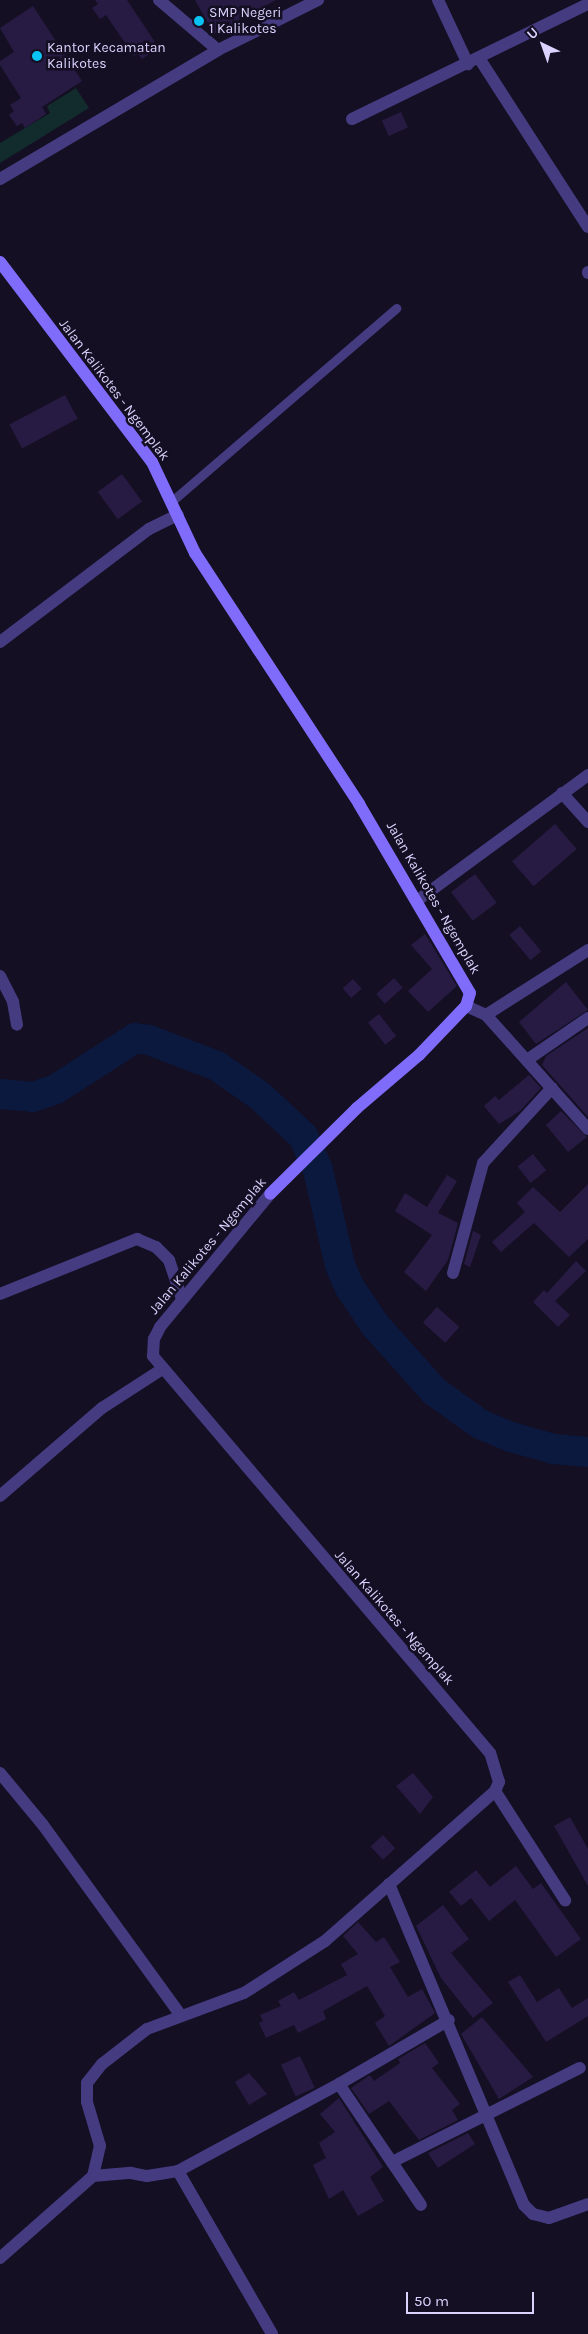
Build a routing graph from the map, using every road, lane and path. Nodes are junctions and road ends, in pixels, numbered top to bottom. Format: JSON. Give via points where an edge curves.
{"nodes":[{"id":1,"x":159,"y":0,"type":"edge"},
{"id":2,"x":318,"y":0,"type":"edge"},
{"id":3,"x":438,"y":0,"type":"edge"},
{"id":4,"x":588,"y":4,"type":"edge"},
{"id":5,"x":218,"y":50,"type":"junction"},
{"id":6,"x":474,"y":61,"type":"junction"},
{"id":7,"x":352,"y":119,"type":"dead end"},
{"id":8,"x":0,"y":179,"type":"edge"},
{"id":9,"x":588,"y":227,"type":"edge"},
{"id":10,"x":0,"y":262,"type":"edge"},
{"id":11,"x":396,"y":308,"type":"dead end"},
{"id":12,"x":172,"y":501,"type":"junction"},
{"id":13,"x":178,"y":515,"type":"junction"},
{"id":14,"x":0,"y":642,"type":"edge"},
{"id":15,"x":588,"y":775,"type":"edge"},
{"id":16,"x":562,"y":793,"type":"junction"},
{"id":17,"x":588,"y":822,"type":"edge"},
{"id":18,"x":418,"y":900,"type":"junction"},
{"id":19,"x":587,"y":953,"type":"edge"},
{"id":20,"x":0,"y":976,"type":"edge"},
{"id":21,"x":466,"y":1006,"type":"junction"},
{"id":22,"x":486,"y":1016,"type":"junction"},
{"id":23,"x":588,"y":1018,"type":"edge"},
{"id":24,"x":17,"y":1025,"type":"dead end"},
{"id":25,"x":527,"y":1060,"type":"junction"},
{"id":26,"x":552,"y":1088,"type":"junction"},
{"id":27,"x":588,"y":1129,"type":"edge"},
{"id":28,"x":270,"y":1194,"type":"joint"},
{"id":29,"x":453,"y":1273,"type":"dead end"},
{"id":30,"x":0,"y":1294,"type":"edge"},
{"id":31,"x":182,"y":1300,"type":"junction"},
{"id":32,"x":161,"y":1370,"type":"junction"},
{"id":33,"x":0,"y":1496,"type":"edge"},
{"id":34,"x":0,"y":1773,"type":"edge"},
{"id":35,"x":496,"y":1791,"type":"junction"},
{"id":36,"x":389,"y":1884,"type":"junction"},
{"id":37,"x":565,"y":1900,"type":"dead end"},
{"id":38,"x":180,"y":2014,"type":"junction"},
{"id":39,"x":449,"y":2020,"type":"junction"},
{"id":40,"x":580,"y":2068,"type":"dead end"},
{"id":41,"x":339,"y":2084,"type":"junction"},
{"id":42,"x":487,"y":2114,"type":"junction"},
{"id":43,"x":392,"y":2162,"type":"junction"},
{"id":44,"x":178,"y":2171,"type":"junction"},
{"id":45,"x":93,"y":2176,"type":"junction"},
{"id":46,"x":588,"y":2204,"type":"edge"},
{"id":47,"x":421,"y":2205,"type":"dead end"},
{"id":48,"x":0,"y":2258,"type":"edge"},
{"id":49,"x":272,"y":2334,"type":"edge"}],
"edges":[{"from":1,"to":5,"type":"street"},
{"from":2,"to":5,"type":"street"},
{"from":3,"to":6,"type":"street"},
{"from":4,"to":6,"type":"street"},
{"from":5,"to":8,"type":"street"},
{"from":6,"to":7,"type":"street"},
{"from":6,"to":9,"type":"street"},
{"from":10,"to":12,"type":"main road","name":"Jalan Kalikotes - Ngemplak","via":[[152,462]]},
{"from":11,"to":12,"type":"lane"},
{"from":12,"to":13,"type":"main road","name":"Jalan Kalikotes - Ngemplak"},
{"from":13,"to":14,"type":"street","via":[[149,529]]},
{"from":13,"to":18,"type":"main road","name":"Jalan Kalikotes - Ngemplak","via":[[195,552]]},
{"from":15,"to":16,"type":"street"},
{"from":16,"to":17,"type":"street"},
{"from":16,"to":18,"type":"street"},
{"from":18,"to":21,"type":"main road","name":"Jalan Kalikotes - Ngemplak","via":[[466,984],[470,993]]},
{"from":19,"to":22,"type":"street"},
{"from":20,"to":24,"type":"street","via":[[13,1002]]},
{"from":21,"to":22,"type":"street"},
{"from":21,"to":28,"type":"main road","name":"Jalan Kalikotes - Ngemplak","via":[[419,1055],[312,1150]]},
{"from":22,"to":25,"type":"street"},
{"from":23,"to":25,"type":"street"},
{"from":25,"to":26,"type":"street"},
{"from":26,"to":27,"type":"street"},
{"from":26,"to":29,"type":"street","via":[[483,1163]]},
{"from":28,"to":31,"type":"street","name":"Jalan Kalikotes - Ngemplak"},
{"from":30,"to":31,"type":"street","via":[[137,1239],[156,1247],[169,1260]]},
{"from":31,"to":32,"type":"street","name":"Jalan Kalikotes - Ngemplak","via":[[154,1339],[153,1356]]},
{"from":32,"to":33,"type":"street","via":[[102,1408]]},
{"from":32,"to":35,"type":"street","name":"Jalan Kalikotes - Ngemplak","via":[[490,1753],[500,1776]]},
{"from":34,"to":38,"type":"street","via":[[44,1825]]},
{"from":35,"to":36,"type":"street"},
{"from":35,"to":37,"type":"street"},
{"from":36,"to":38,"type":"street","via":[[325,1941],[269,1980]]},
{"from":36,"to":39,"type":"street"},
{"from":38,"to":45,"type":"street","via":[[130,2041],[90,2075],[87,2097],[100,2146]]},
{"from":39,"to":41,"type":"street"},
{"from":39,"to":42,"type":"street"},
{"from":40,"to":42,"type":"street"},
{"from":41,"to":43,"type":"street"},
{"from":41,"to":44,"type":"street"},
{"from":42,"to":43,"type":"street"},
{"from":42,"to":46,"type":"street","via":[[524,2206],[532,2214],[549,2218]]},
{"from":43,"to":47,"type":"street"},
{"from":44,"to":45,"type":"street","via":[[147,2176],[131,2173]]},
{"from":44,"to":49,"type":"street"},
{"from":45,"to":48,"type":"street"}]}
